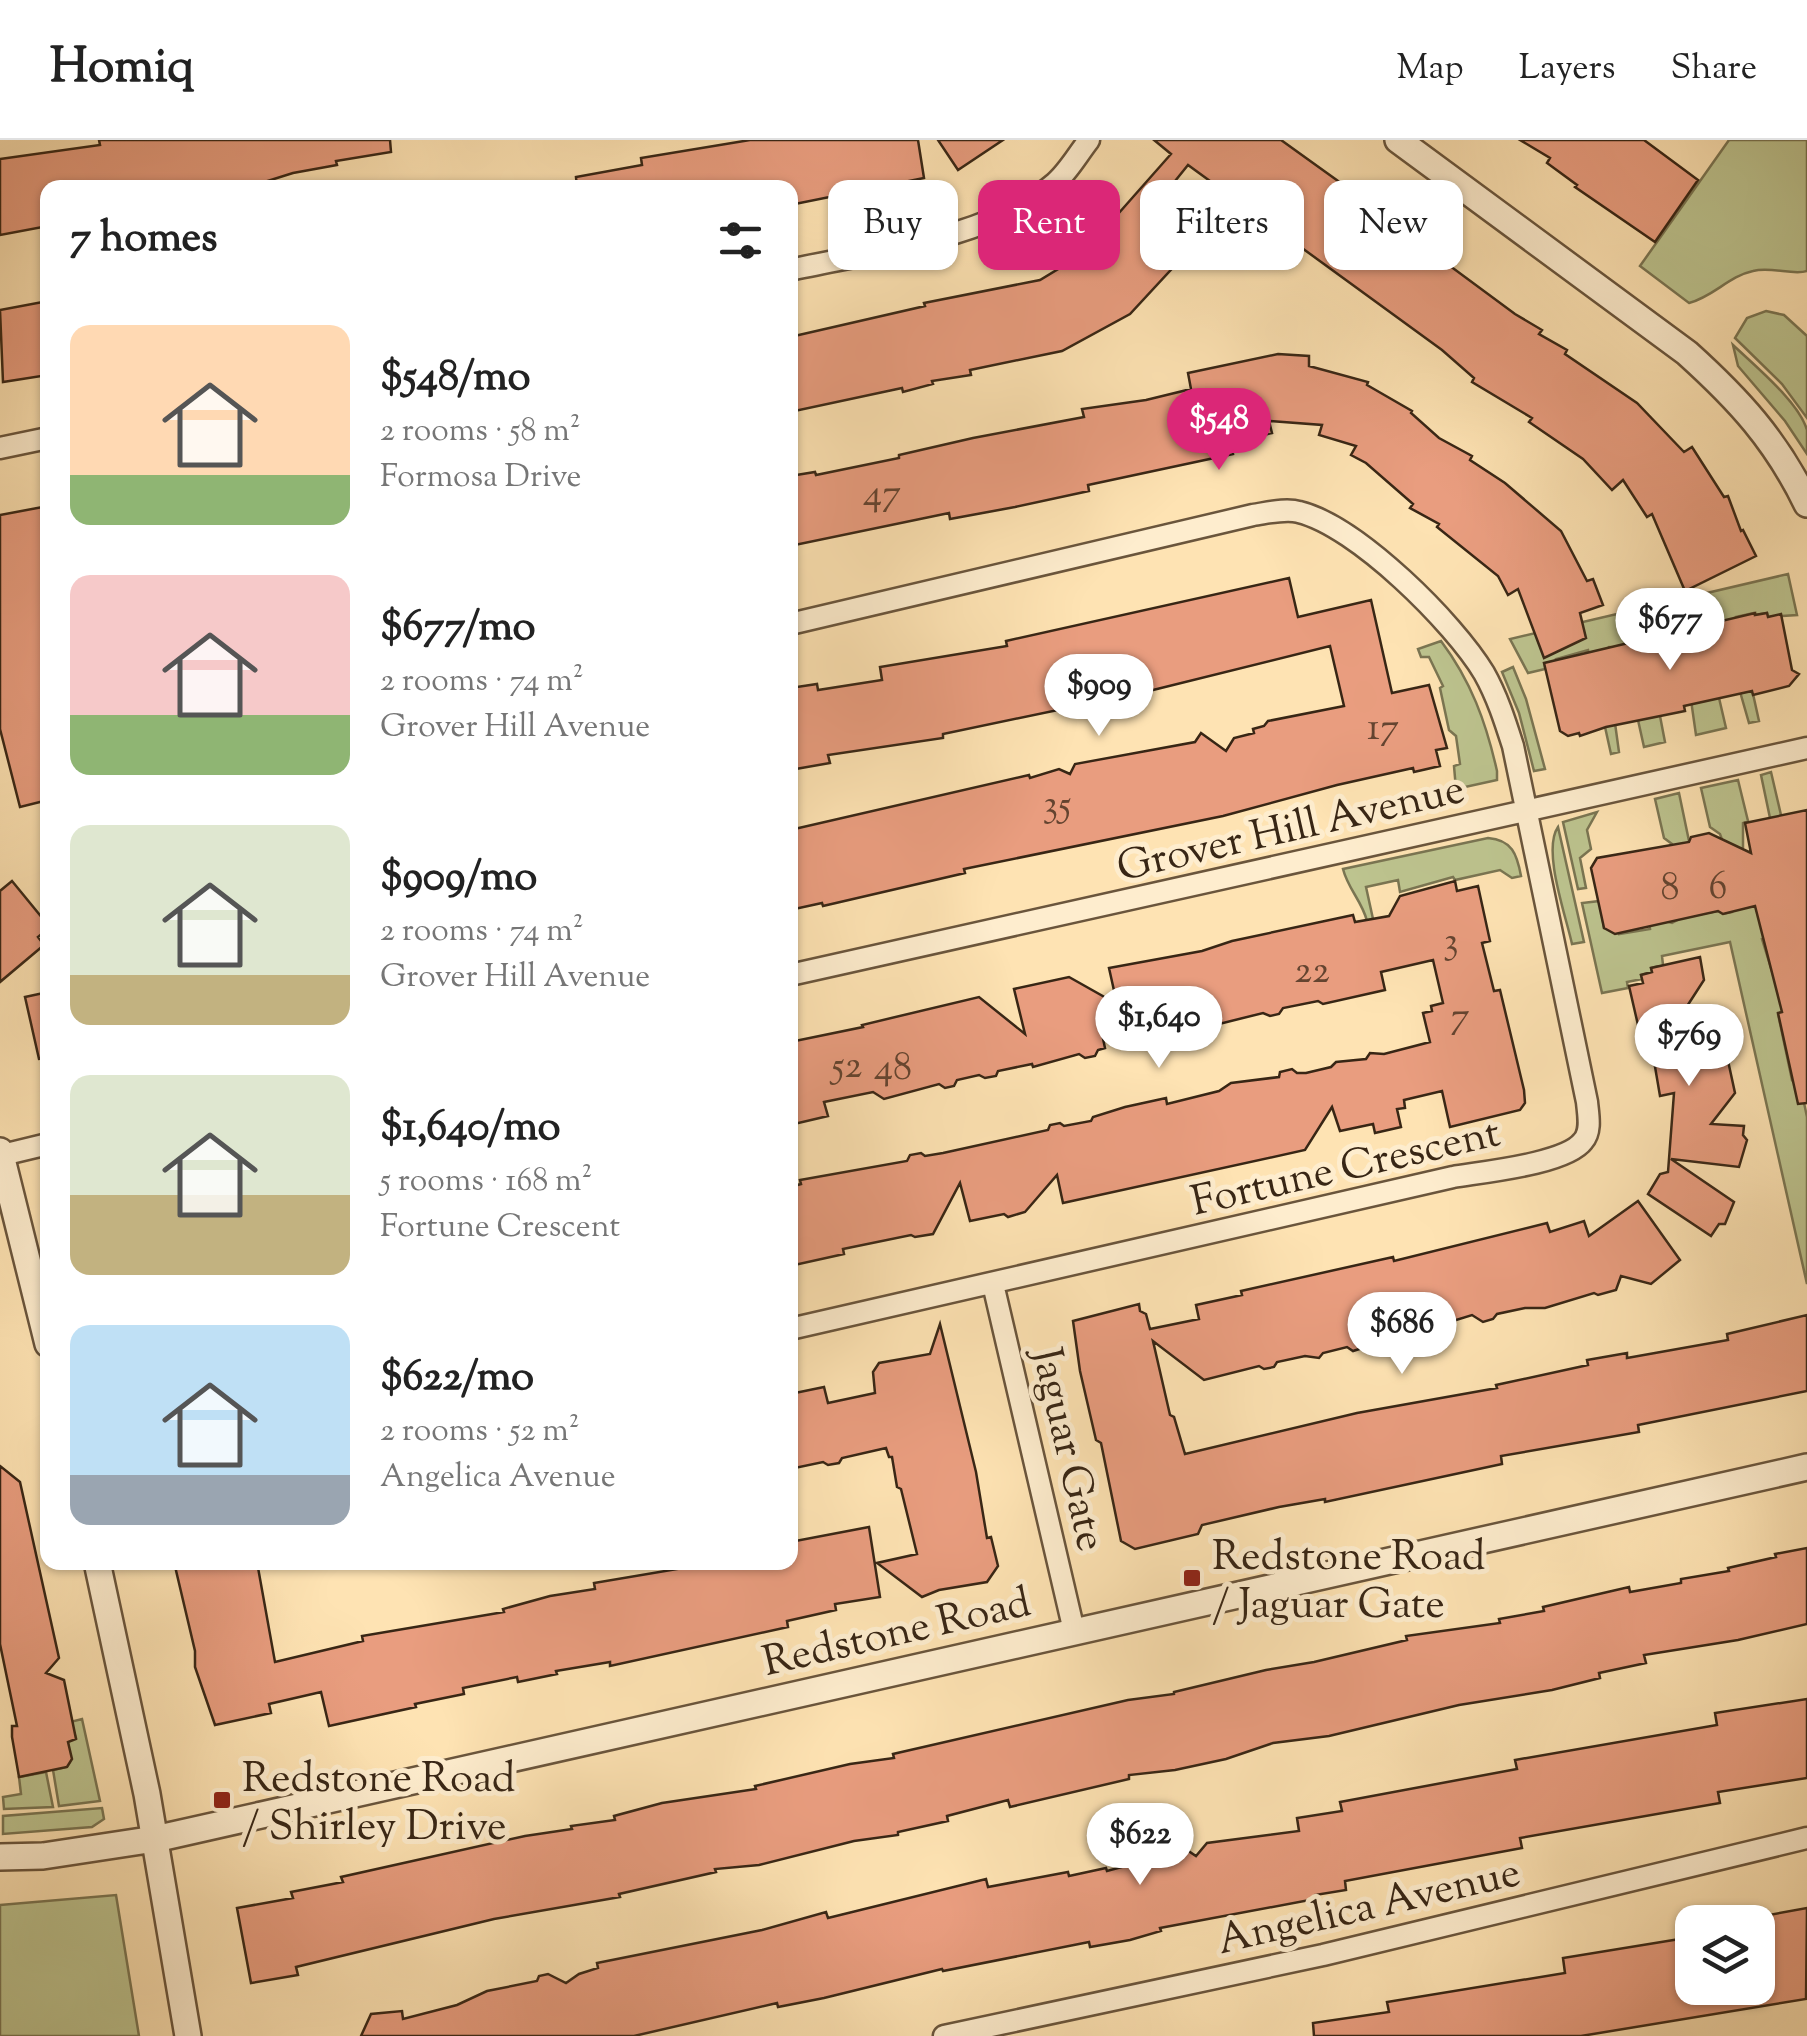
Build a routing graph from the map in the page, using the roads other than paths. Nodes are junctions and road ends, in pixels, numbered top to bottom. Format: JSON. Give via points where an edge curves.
{"nodes":[{"id":1,"x":1088,"y":140,"type":"edge"},
{"id":2,"x":1398,"y":140,"type":"edge"},
{"id":3,"x":798,"y":268,"type":"edge"},
{"id":4,"x":40,"y":440,"type":"edge"},
{"id":5,"x":0,"y":448,"type":"edge"},
{"id":6,"x":1807,"y":504,"type":"edge"},
{"id":7,"x":798,"y":622,"type":"edge"},
{"id":8,"x":1807,"y":748,"type":"edge"},
{"id":9,"x":1525,"y":812,"type":"junction"},
{"id":10,"x":798,"y":973,"type":"edge"},
{"id":11,"x":40,"y":1146,"type":"edge"},
{"id":12,"x":1,"y":1153,"type":"edge"},
{"id":13,"x":993,"y":1284,"type":"junction"},
{"id":14,"x":40,"y":1311,"type":"edge"},
{"id":15,"x":798,"y":1327,"type":"edge"},
{"id":16,"x":1807,"y":1467,"type":"edge"},
{"id":17,"x":99,"y":1570,"type":"edge"},
{"id":18,"x":1074,"y":1631,"type":"junction"},
{"id":19,"x":1807,"y":1838,"type":"edge"},
{"id":20,"x":155,"y":1839,"type":"junction"},
{"id":21,"x":0,"y":1857,"type":"edge"},
{"id":22,"x":188,"y":2036,"type":"edge"},
{"id":23,"x":944,"y":2036,"type":"edge"}],
"edges":[{"from":1,"to":3,"type":"street","via":[[1056,182],[968,230]]},
{"from":2,"to":6,"type":"street","via":[[1700,365],[1756,419]]},
{"from":4,"to":5,"type":"street"},
{"from":7,"to":9,"type":"street","via":[[1253,514],[1297,510],[1332,526],[1417,593],[1484,672],[1508,728]]},
{"from":8,"to":9,"type":"street","name":"Grover Hill Avenue"},
{"from":9,"to":10,"type":"street","name":"Grover Hill Avenue"},
{"from":9,"to":13,"type":"street","name":"Fortune Crescent","via":[[1587,1102],[1583,1142],[1562,1156]]},
{"from":11,"to":12,"type":"street"},
{"from":12,"to":14,"type":"street"},
{"from":13,"to":15,"type":"street","name":"Fortune Crescent"},
{"from":13,"to":18,"type":"street","name":"Jaguar Gate"},
{"from":16,"to":18,"type":"street","name":"Redstone Road"},
{"from":17,"to":20,"type":"street"},
{"from":18,"to":20,"type":"street","name":"Redstone Road"},
{"from":19,"to":23,"type":"street","name":"Angelica Avenue","via":[[1324,1955]]},
{"from":20,"to":21,"type":"street","name":"Redstone Road"},
{"from":20,"to":22,"type":"street"}]}
